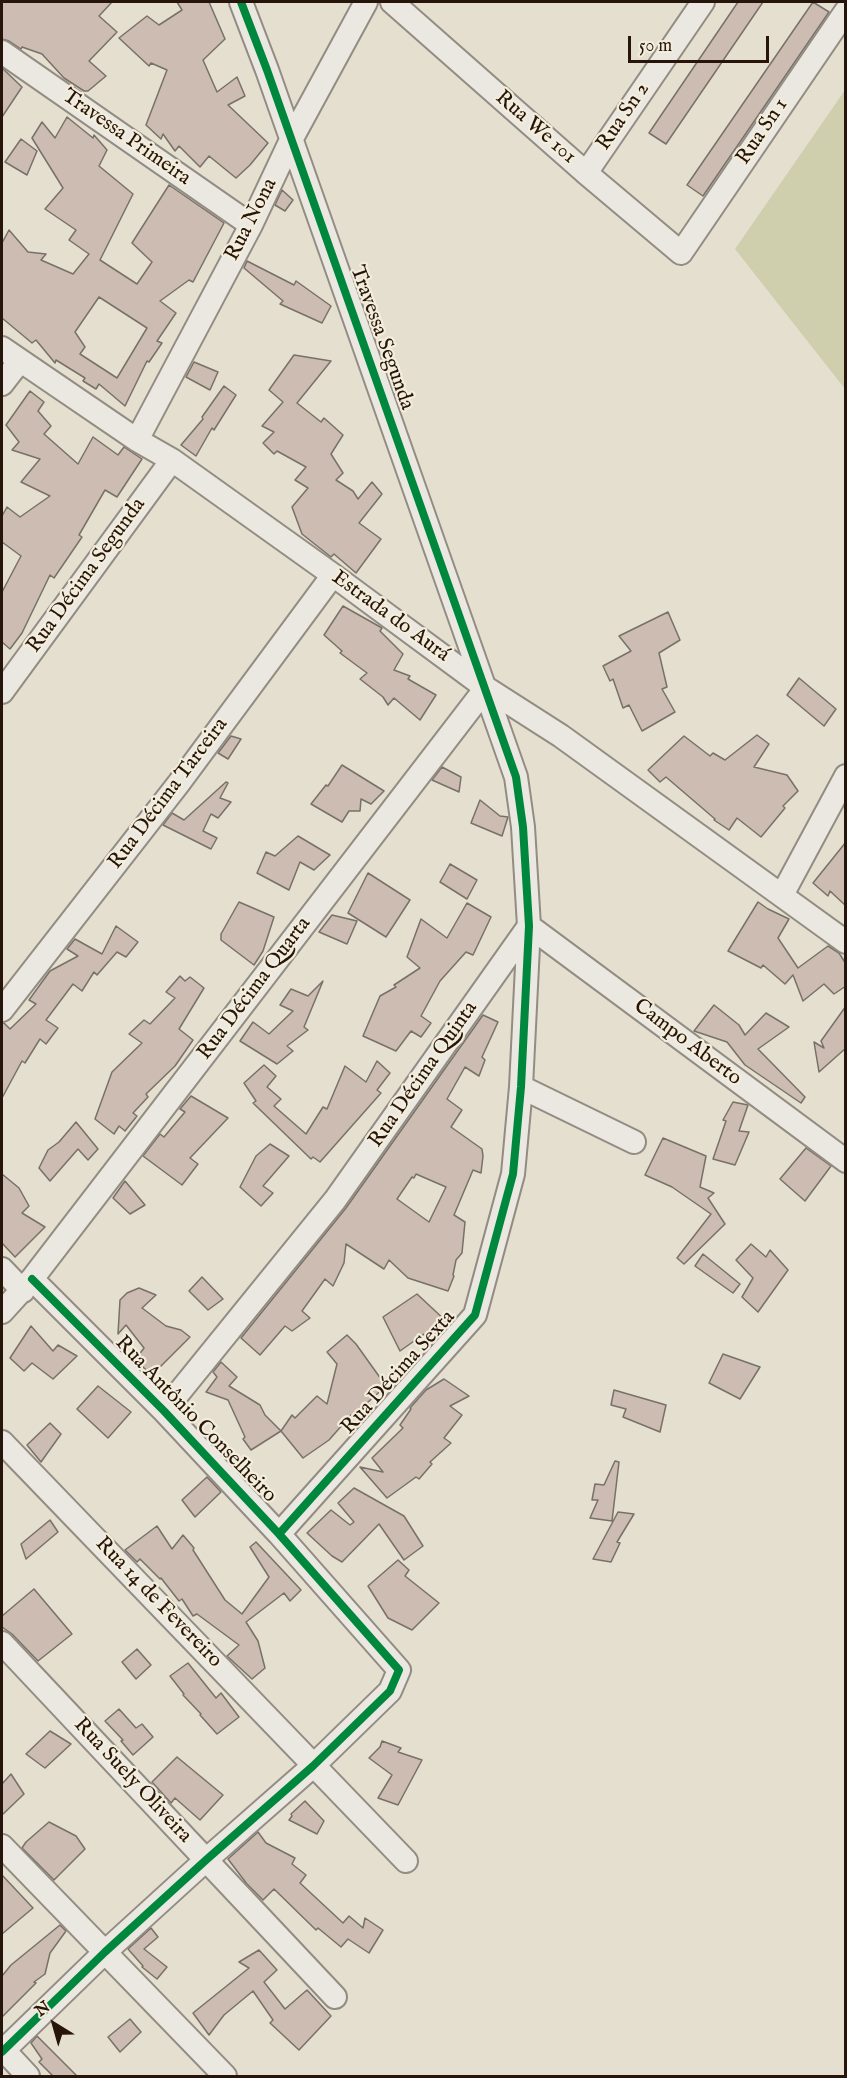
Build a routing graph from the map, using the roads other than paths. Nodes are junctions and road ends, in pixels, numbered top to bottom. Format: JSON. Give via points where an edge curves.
{"nodes":[{"id":1,"x":241,"y":2,"type":"edge"},
{"id":2,"x":366,"y":2,"type":"edge"},
{"id":3,"x":392,"y":2,"type":"edge"},
{"id":4,"x":703,"y":2,"type":"edge"},
{"id":5,"x":830,"y":2,"type":"edge"},
{"id":6,"x":845,"y":12,"type":"edge"},
{"id":7,"x":2,"y":52,"type":"edge"},
{"id":8,"x":291,"y":140,"type":"junction"},
{"id":9,"x":586,"y":173,"type":"junction"},
{"id":10,"x":251,"y":225,"type":"junction"},
{"id":11,"x":681,"y":254,"type":"joint"},
{"id":12,"x":10,"y":355,"type":"edge"},
{"id":13,"x":2,"y":384,"type":"edge"},
{"id":14,"x":138,"y":440,"type":"junction"},
{"id":15,"x":172,"y":460,"type":"junction"},
{"id":16,"x":333,"y":575,"type":"junction"},
{"id":17,"x":486,"y":688,"type":"junction"},
{"id":18,"x":2,"y":692,"type":"edge"},
{"id":19,"x":846,"y":776,"type":"edge"},
{"id":20,"x":782,"y":895,"type":"junction"},
{"id":21,"x":529,"y":926,"type":"junction"},
{"id":22,"x":846,"y":942,"type":"edge"},
{"id":23,"x":2,"y":1010,"type":"edge"},
{"id":24,"x":521,"y":1087,"type":"junction"},
{"id":25,"x":634,"y":1142,"type":"dead end"},
{"id":26,"x":846,"y":1161,"type":"edge"},
{"id":27,"x":2,"y":1269,"type":"edge"},
{"id":28,"x":28,"y":1285,"type":"junction"},
{"id":29,"x":2,"y":1312,"type":"edge"},
{"id":30,"x":164,"y":1411,"type":"junction"},
{"id":31,"x":2,"y":1442,"type":"edge"},
{"id":32,"x":279,"y":1534,"type":"junction"},
{"id":33,"x":2,"y":1643,"type":"edge"},
{"id":34,"x":314,"y":1766,"type":"junction"},
{"id":35,"x":2,"y":1846,"type":"edge"},
{"id":36,"x":206,"y":1860,"type":"junction"},
{"id":37,"x":406,"y":1861,"type":"dead end"},
{"id":38,"x":105,"y":1952,"type":"junction"},
{"id":39,"x":336,"y":1997,"type":"dead end"},
{"id":40,"x":2,"y":2050,"type":"edge"},
{"id":41,"x":28,"y":2076,"type":"edge"},
{"id":42,"x":225,"y":2076,"type":"edge"}],
"edges":[{"from":1,"to":8,"type":"street","name":"Travessa Segunda"},
{"from":2,"to":8,"type":"street","name":"Rua Nona"},
{"from":3,"to":9,"type":"street","name":"Rua We 101"},
{"from":4,"to":9,"type":"street","name":"Rua Sn 2"},
{"from":5,"to":6,"type":"street"},
{"from":6,"to":11,"type":"street","name":"Rua Sn 1"},
{"from":7,"to":10,"type":"street","name":"Travessa Primeira"},
{"from":8,"to":10,"type":"street","name":"Rua Nona"},
{"from":8,"to":17,"type":"street","name":"Travessa Segunda"},
{"from":9,"to":11,"type":"street","name":"Rua We 101"},
{"from":10,"to":14,"type":"street","name":"Rua Nona"},
{"from":12,"to":13,"type":"street"},
{"from":12,"to":14,"type":"street","name":"Estrada do Aurá"},
{"from":14,"to":15,"type":"street","name":"Estrada do Aurá"},
{"from":15,"to":16,"type":"street","name":"Estrada do Aurá"},
{"from":15,"to":18,"type":"street","name":"Rua Décima Segunda"},
{"from":16,"to":17,"type":"street","name":"Estrada do Aurá"},
{"from":16,"to":23,"type":"street","name":"Rua Décima Tarceira","via":[[179,783]]},
{"from":17,"to":20,"type":"street","name":"Estrada do Aurá","via":[[561,736]]},
{"from":17,"to":21,"type":"street","via":[[516,777]]},
{"from":17,"to":28,"type":"street","name":"Rua Décima Quarta"},
{"from":19,"to":20,"type":"street"},
{"from":20,"to":22,"type":"street","name":"Estrada do Aurá"},
{"from":21,"to":24,"type":"street","name":"Rua Décima Sexta"},
{"from":21,"to":26,"type":"street","name":"Campo Aberto"},
{"from":21,"to":30,"type":"street","name":"Rua Décima Quinta","via":[[335,1200]]},
{"from":24,"to":25,"type":"street"},
{"from":24,"to":32,"type":"street","name":"Rua Décima Sexta","via":[[513,1174],[475,1315]]},
{"from":27,"to":28,"type":"street","name":"Rua Antônio Conselheiro"},
{"from":28,"to":29,"type":"street","name":"Rua Décima Quarta"},
{"from":28,"to":30,"type":"street","name":"Rua Antônio Conselheiro"},
{"from":30,"to":32,"type":"street","name":"Rua Antônio Conselheiro"},
{"from":31,"to":34,"type":"street","name":"Rua 14 de Fevereiro"},
{"from":32,"to":34,"type":"street","name":"Rua Antônio Conselheiro","via":[[399,1670],[390,1691]]},
{"from":33,"to":36,"type":"street","name":"Rua Suely Oliveira"},
{"from":34,"to":36,"type":"street"},
{"from":34,"to":37,"type":"street"},
{"from":35,"to":38,"type":"street"},
{"from":36,"to":38,"type":"street"},
{"from":36,"to":39,"type":"street","name":"Rua Suely Oliveira"},
{"from":38,"to":40,"type":"street"},
{"from":38,"to":42,"type":"street"},
{"from":40,"to":41,"type":"street"}]}
